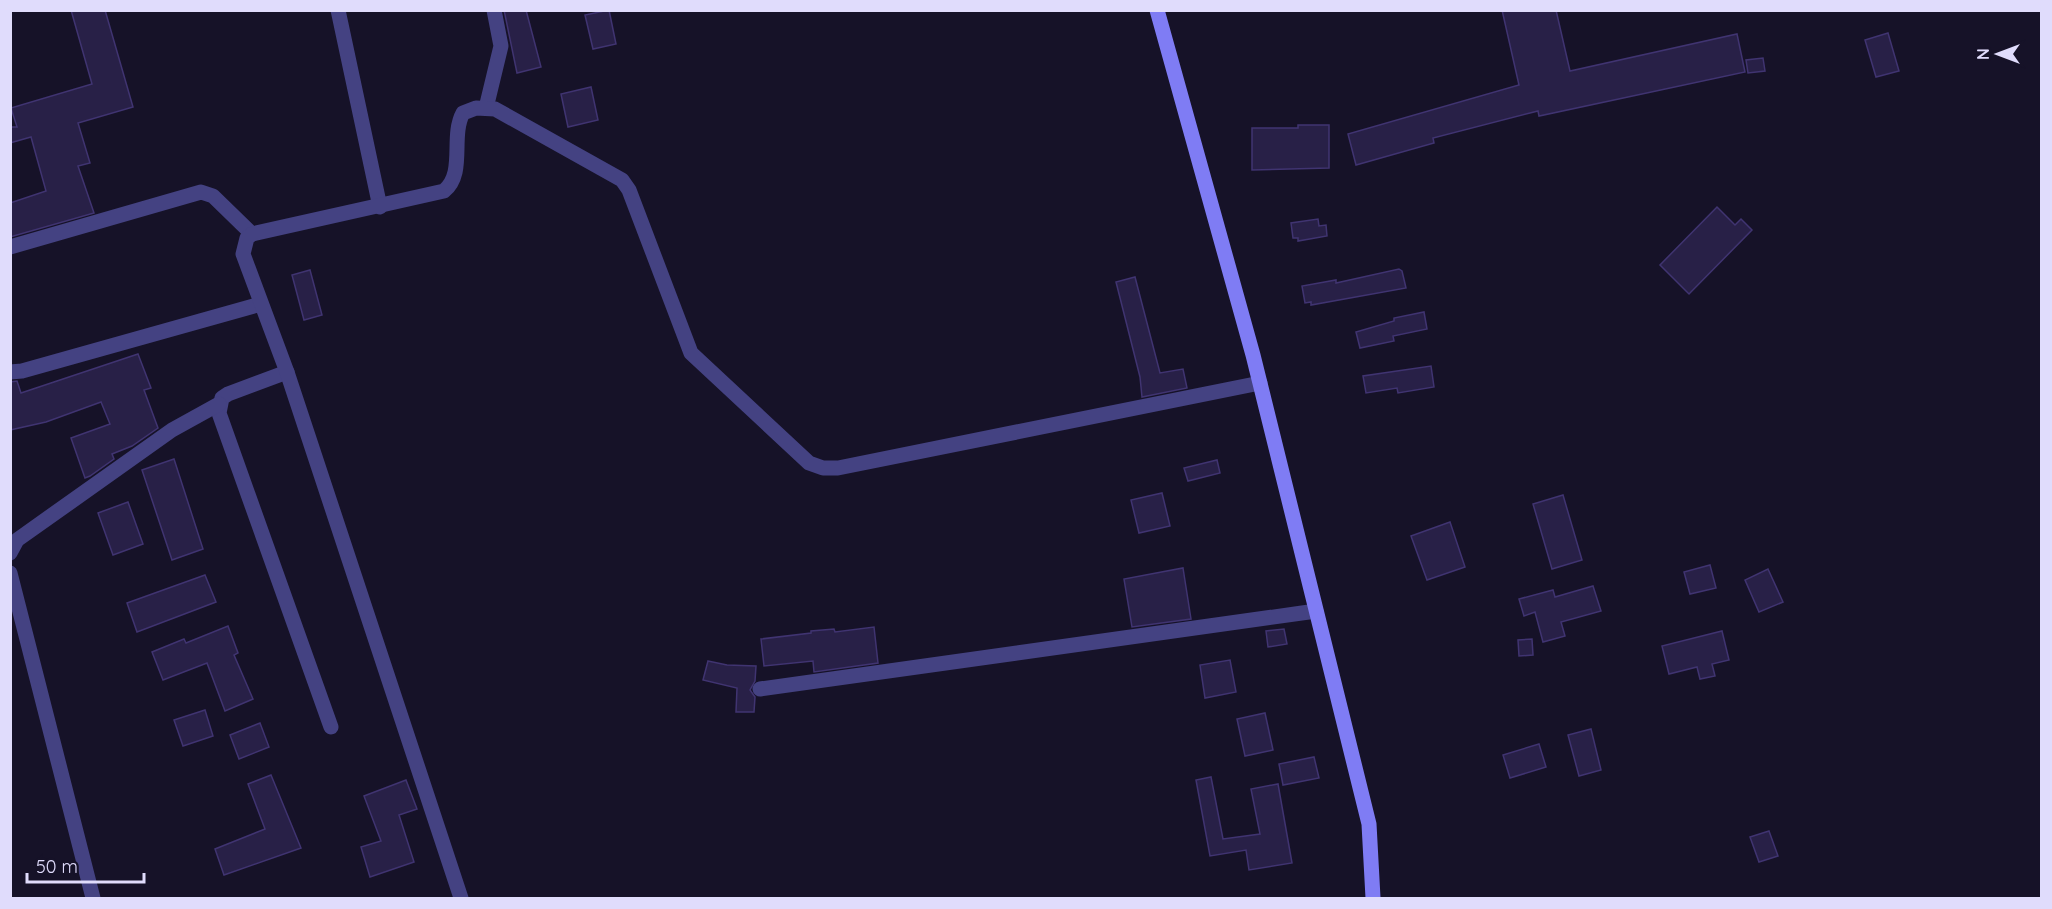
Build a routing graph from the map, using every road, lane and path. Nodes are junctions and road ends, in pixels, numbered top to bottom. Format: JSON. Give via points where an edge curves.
{"nodes":[{"id":1,"x":338,"y":10,"type":"edge"},
{"id":2,"x":494,"y":10,"type":"edge"},
{"id":3,"x":1157,"y":10,"type":"edge"},
{"id":4,"x":486,"y":108,"type":"junction"},
{"id":5,"x":380,"y":207,"type":"junction"},
{"id":6,"x":252,"y":234,"type":"junction"},
{"id":7,"x":10,"y":247,"type":"edge"},
{"id":8,"x":261,"y":304,"type":"junction"},
{"id":9,"x":10,"y":372,"type":"edge"},
{"id":10,"x":287,"y":372,"type":"junction"},
{"id":11,"x":1260,"y":383,"type":"junction"},
{"id":12,"x":219,"y":405,"type":"junction"},
{"id":13,"x":10,"y":553,"type":"edge"},
{"id":14,"x":10,"y":573,"type":"edge"},
{"id":15,"x":1316,"y":611,"type":"junction"},
{"id":16,"x":760,"y":688,"type":"dead end"},
{"id":17,"x":331,"y":727,"type":"dead end"},
{"id":18,"x":93,"y":898,"type":"edge"},
{"id":19,"x":461,"y":898,"type":"edge"},
{"id":20,"x":1373,"y":898,"type":"edge"}],
"edges":[{"from":1,"to":5,"type":"street"},
{"from":2,"to":4,"type":"street","via":[[501,46]]},
{"from":3,"to":11,"type":"main road"},
{"from":4,"to":5,"type":"street","via":[[463,113],[459,122],[452,185],[436,195]]},
{"from":4,"to":11,"type":"street","via":[[495,109],[622,180],[691,353],[799,456],[816,466],[838,468]]},
{"from":5,"to":6,"type":"street"},
{"from":6,"to":7,"type":"street","via":[[213,196],[201,192]]},
{"from":6,"to":8,"type":"street","via":[[243,254]]},
{"from":8,"to":9,"type":"street"},
{"from":8,"to":10,"type":"street"},
{"from":10,"to":12,"type":"street","via":[[228,394]]},
{"from":10,"to":19,"type":"street"},
{"from":11,"to":15,"type":"main road"},
{"from":12,"to":13,"type":"street","via":[[172,430],[17,540]]},
{"from":12,"to":17,"type":"street"},
{"from":14,"to":18,"type":"street"},
{"from":15,"to":16,"type":"street"},
{"from":15,"to":20,"type":"main road","via":[[1369,824]]}]}
